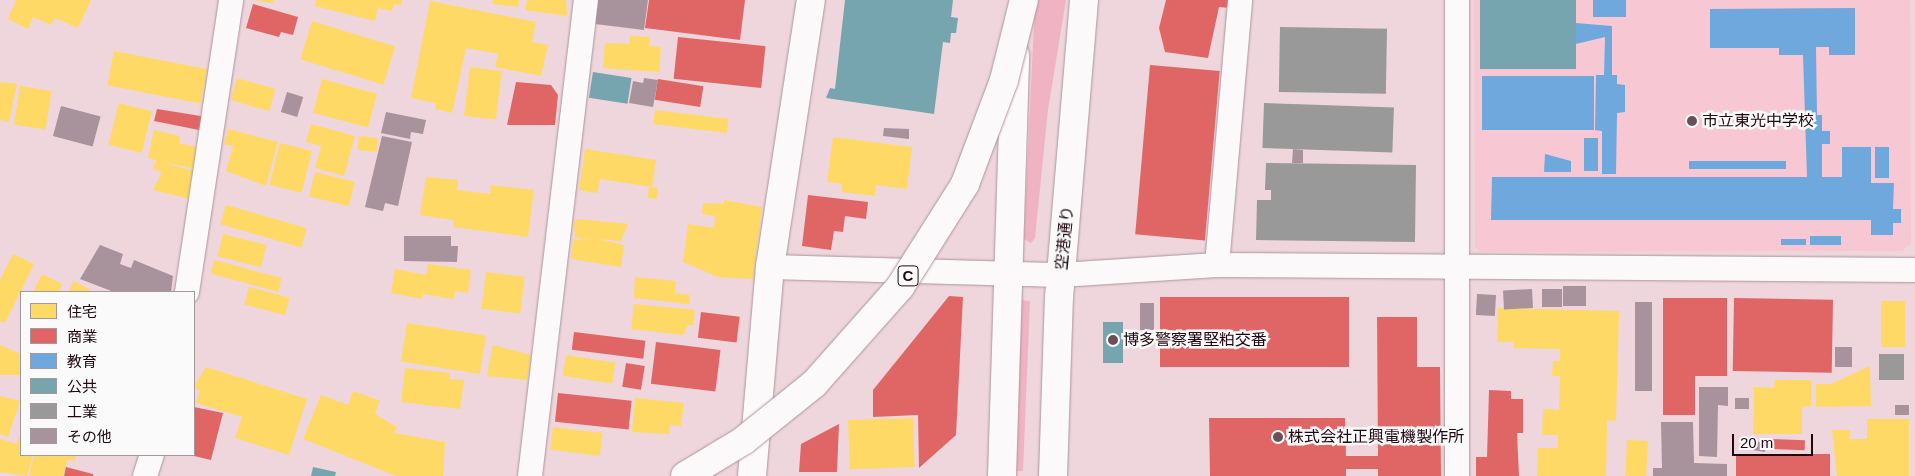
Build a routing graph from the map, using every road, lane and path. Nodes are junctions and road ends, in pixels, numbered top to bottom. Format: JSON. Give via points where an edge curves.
{"nodes":[{"id":1,"x":231,"y":0,"type":"edge"},
{"id":2,"x":586,"y":0,"type":"edge"},
{"id":3,"x":810,"y":0,"type":"edge"},
{"id":4,"x":1018,"y":0,"type":"edge"},
{"id":5,"x":1024,"y":0,"type":"edge"},
{"id":6,"x":1028,"y":0,"type":"edge"},
{"id":7,"x":1084,"y":0,"type":"edge"},
{"id":8,"x":1240,"y":0,"type":"edge"},
{"id":9,"x":1457,"y":0,"type":"edge"},
{"id":10,"x":1458,"y":264,"type":"junction"},
{"id":11,"x":1217,"y":265,"type":"junction"},
{"id":12,"x":770,"y":268,"type":"junction"},
{"id":13,"x":1915,"y":270,"type":"edge"},
{"id":14,"x":1008,"y":274,"type":"junction"},
{"id":15,"x":1060,"y":275,"type":"junction"},
{"id":16,"x":187,"y":291,"type":"edge"},
{"id":17,"x":152,"y":456,"type":"edge"},
{"id":18,"x":145,"y":476,"type":"edge"},
{"id":19,"x":530,"y":476,"type":"edge"},
{"id":20,"x":685,"y":476,"type":"edge"},
{"id":21,"x":695,"y":476,"type":"edge"},
{"id":22,"x":752,"y":476,"type":"edge"},
{"id":23,"x":1002,"y":476,"type":"edge"},
{"id":24,"x":1054,"y":476,"type":"edge"},
{"id":25,"x":1457,"y":476,"type":"edge"}],
"edges":[{"from":1,"to":16,"type":"street"},
{"from":2,"to":19,"type":"street"},
{"from":3,"to":12,"type":"main road"},
{"from":4,"to":14,"type":"main road"},
{"from":5,"to":20,"type":"main road","number":"C","bridge":true,"via":[[1004,80],[965,184],[900,288],[814,384],[743,441]]},
{"from":6,"to":21,"type":"main road","number":"C","bridge":true,"via":[[989,138],[969,186],[904,289],[863,340],[784,417]]},
{"from":7,"to":15,"type":"main road","name":"空港通り"},
{"from":8,"to":11,"type":"street"},
{"from":9,"to":10,"type":"street"},
{"from":10,"to":11,"type":"street"},
{"from":10,"to":13,"type":"street"},
{"from":10,"to":25,"type":"street"},
{"from":11,"to":15,"type":"street"},
{"from":12,"to":14,"type":"street"},
{"from":12,"to":22,"type":"main road"},
{"from":14,"to":15,"type":"street"},
{"from":14,"to":23,"type":"main road"},
{"from":15,"to":24,"type":"main road","name":"空港通り"},
{"from":17,"to":18,"type":"street"}]}
